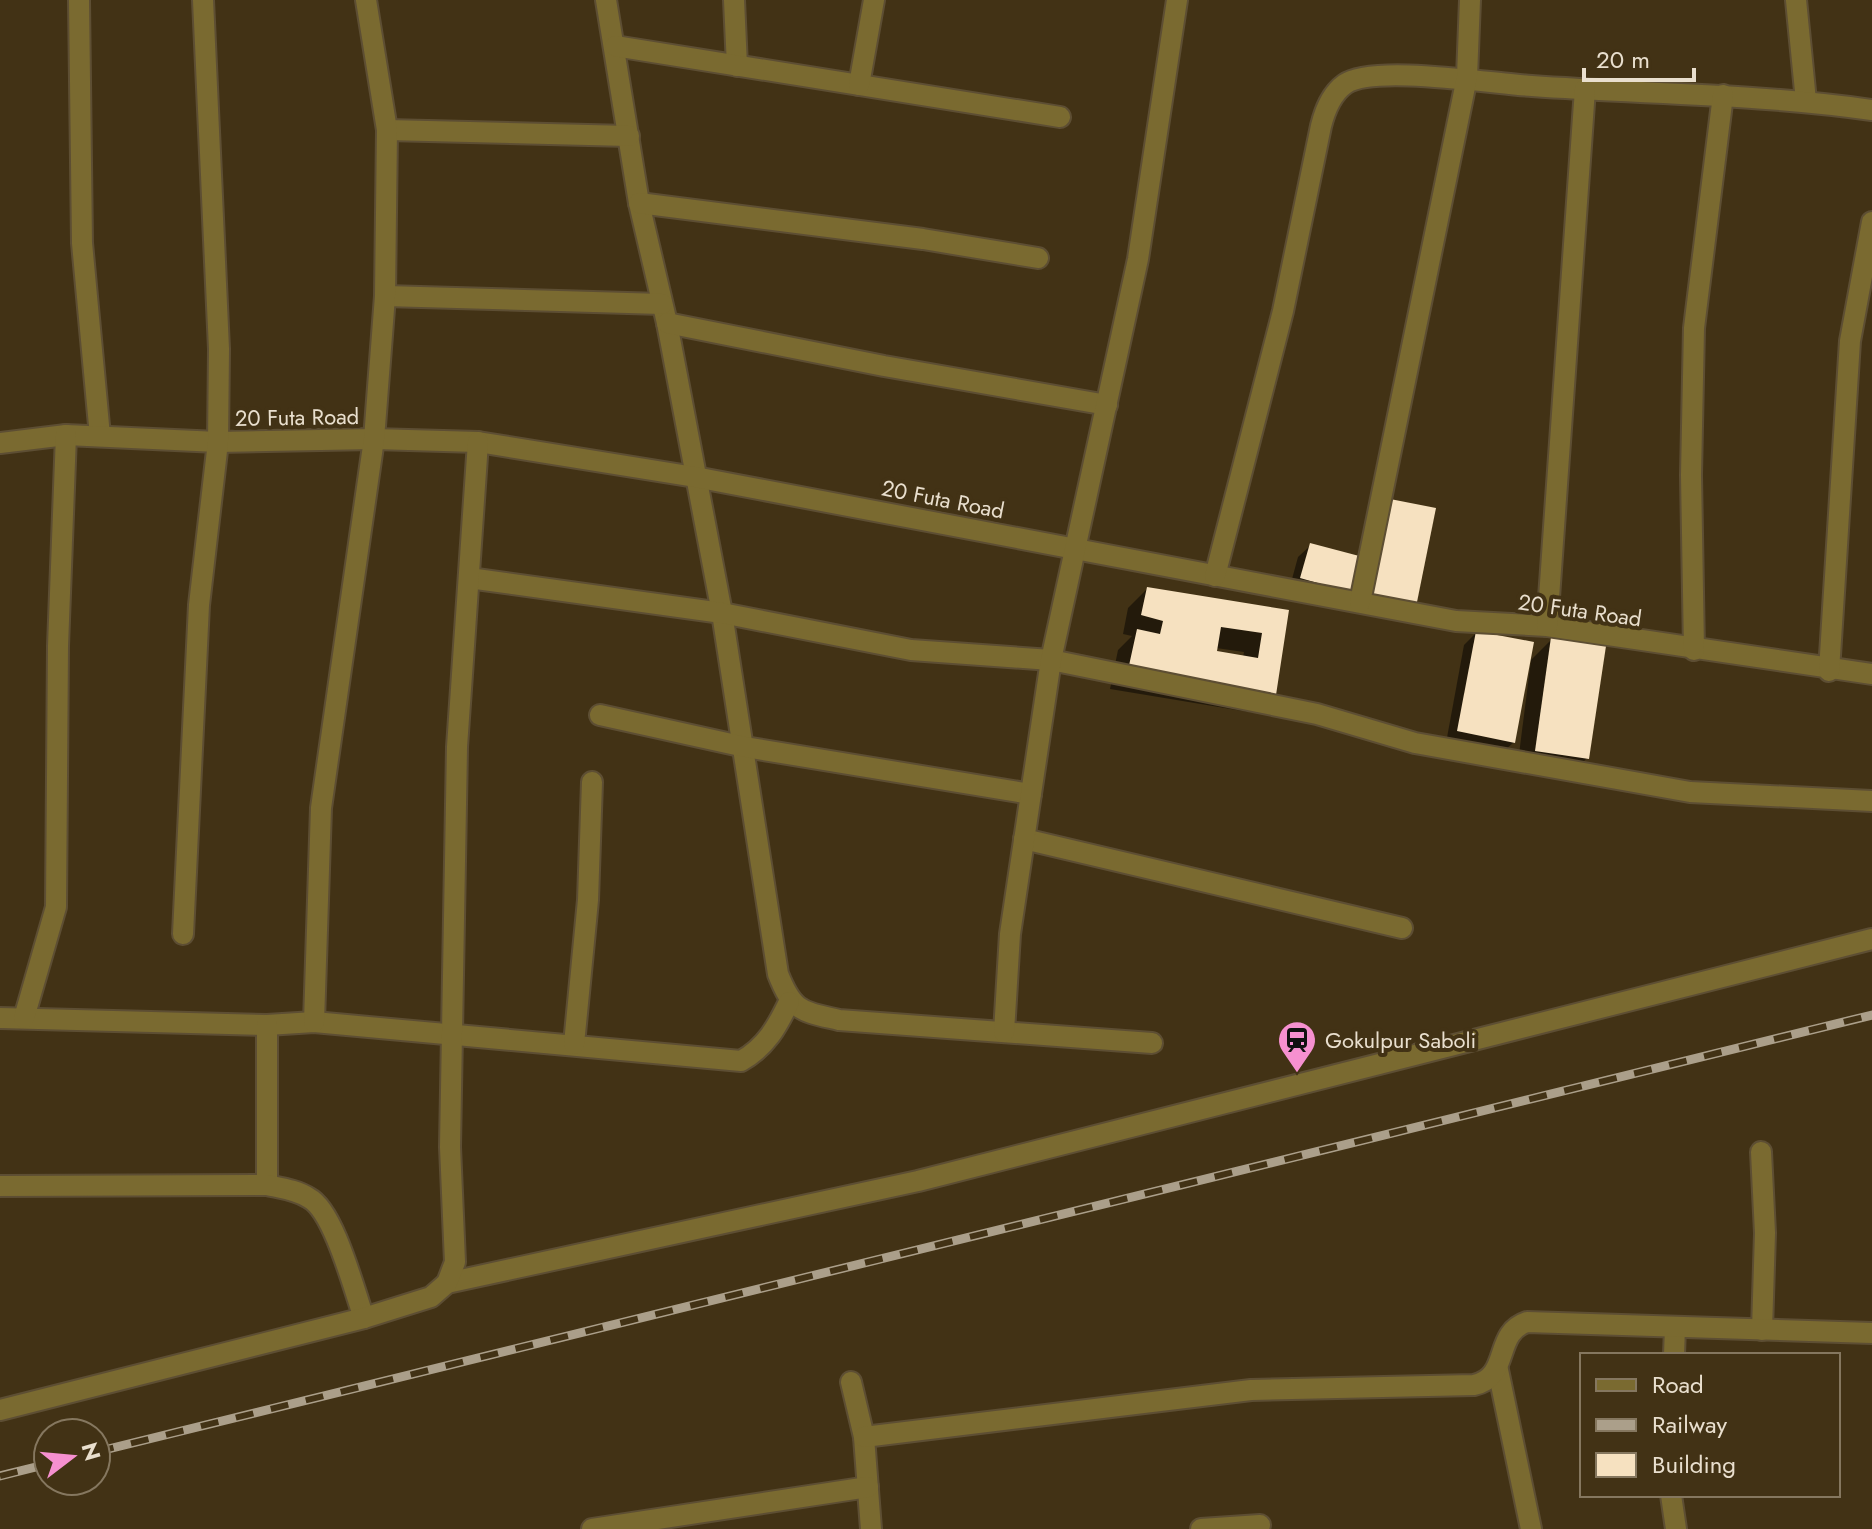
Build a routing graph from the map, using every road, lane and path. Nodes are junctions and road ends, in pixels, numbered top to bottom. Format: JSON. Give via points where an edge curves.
{"nodes":[{"id":1,"x":79,"y":0,"type":"edge"},
{"id":2,"x":203,"y":0,"type":"edge"},
{"id":3,"x":366,"y":0,"type":"edge"},
{"id":4,"x":606,"y":0,"type":"edge"},
{"id":5,"x":734,"y":0,"type":"edge"},
{"id":6,"x":874,"y":0,"type":"edge"},
{"id":7,"x":1177,"y":0,"type":"edge"},
{"id":8,"x":1470,"y":0,"type":"edge"},
{"id":9,"x":1796,"y":0,"type":"edge"},
{"id":10,"x":615,"y":46,"type":"junction"},
{"id":11,"x":737,"y":66,"type":"junction"},
{"id":12,"x":1467,"y":77,"type":"junction"},
{"id":13,"x":859,"y":85,"type":"junction"},
{"id":14,"x":1585,"y":89,"type":"junction"},
{"id":15,"x":1723,"y":95,"type":"junction"},
{"id":16,"x":1806,"y":101,"type":"junction"},
{"id":17,"x":1872,"y":110,"type":"edge"},
{"id":18,"x":1060,"y":117,"type":"dead end"},
{"id":19,"x":387,"y":130,"type":"junction"},
{"id":20,"x":629,"y":136,"type":"junction"},
{"id":21,"x":639,"y":203,"type":"junction"},
{"id":22,"x":1872,"y":222,"type":"edge"},
{"id":23,"x":1038,"y":258,"type":"dead end"},
{"id":24,"x":385,"y":296,"type":"junction"},
{"id":25,"x":665,"y":313,"type":"junction"},
{"id":26,"x":1107,"y":405,"type":"junction"},
{"id":27,"x":66,"y":435,"type":"junction"},
{"id":28,"x":100,"y":436,"type":"junction"},
{"id":29,"x":374,"y":439,"type":"junction"},
{"id":30,"x":218,"y":442,"type":"junction"},
{"id":31,"x":478,"y":442,"type":"junction"},
{"id":32,"x":0,"y":443,"type":"edge"},
{"id":33,"x":695,"y":477,"type":"junction"},
{"id":34,"x":1076,"y":549,"type":"junction"},
{"id":35,"x":1215,"y":576,"type":"junction"},
{"id":36,"x":469,"y":578,"type":"junction"},
{"id":37,"x":1360,"y":602,"type":"junction"},
{"id":38,"x":722,"y":613,"type":"junction"},
{"id":39,"x":1547,"y":626,"type":"junction"},
{"id":40,"x":1694,"y":650,"type":"junction"},
{"id":41,"x":1051,"y":660,"type":"junction"},
{"id":42,"x":1829,"y":671,"type":"junction"},
{"id":43,"x":1872,"y":674,"type":"edge"},
{"id":44,"x":600,"y":715,"type":"dead end"},
{"id":45,"x":745,"y":747,"type":"junction"},
{"id":46,"x":592,"y":782,"type":"dead end"},
{"id":47,"x":1031,"y":794,"type":"junction"},
{"id":48,"x":1872,"y":801,"type":"edge"},
{"id":49,"x":1024,"y":839,"type":"junction"},
{"id":50,"x":1402,"y":928,"type":"dead end"},
{"id":51,"x":183,"y":934,"type":"dead end"},
{"id":52,"x":1872,"y":939,"type":"edge"},
{"id":53,"x":789,"y":1002,"type":"junction"},
{"id":54,"x":0,"y":1018,"type":"edge"},
{"id":55,"x":24,"y":1018,"type":"junction"},
{"id":56,"x":314,"y":1022,"type":"junction"},
{"id":57,"x":267,"y":1025,"type":"junction"},
{"id":58,"x":1004,"y":1032,"type":"junction"},
{"id":59,"x":453,"y":1033,"type":"junction"},
{"id":60,"x":1152,"y":1043,"type":"dead end"},
{"id":61,"x":574,"y":1044,"type":"junction"},
{"id":62,"x":1761,"y":1152,"type":"dead end"},
{"id":63,"x":267,"y":1185,"type":"junction"},
{"id":64,"x":0,"y":1186,"type":"edge"},
{"id":65,"x":447,"y":1283,"type":"junction"},
{"id":66,"x":364,"y":1318,"type":"junction"},
{"id":67,"x":1675,"y":1327,"type":"junction"},
{"id":68,"x":1762,"y":1330,"type":"junction"},
{"id":69,"x":1872,"y":1333,"type":"edge"},
{"id":70,"x":1674,"y":1353,"type":"edge"},
{"id":71,"x":1498,"y":1370,"type":"junction"},
{"id":72,"x":851,"y":1382,"type":"dead end"},
{"id":73,"x":0,"y":1410,"type":"edge"},
{"id":74,"x":864,"y":1437,"type":"junction"},
{"id":75,"x":868,"y":1487,"type":"junction"},
{"id":76,"x":1671,"y":1497,"type":"edge"},
{"id":77,"x":1260,"y":1525,"type":"dead end"},
{"id":78,"x":592,"y":1529,"type":"edge"},
{"id":79,"x":871,"y":1529,"type":"edge"},
{"id":80,"x":1201,"y":1529,"type":"edge"},
{"id":81,"x":1531,"y":1529,"type":"edge"},
{"id":82,"x":1676,"y":1529,"type":"edge"}],
"edges":[{"from":1,"to":28,"type":"street","via":[[82,243]]},
{"from":2,"to":30,"type":"street","via":[[219,349]]},
{"from":3,"to":19,"type":"street"},
{"from":4,"to":10,"type":"street"},
{"from":5,"to":11,"type":"street"},
{"from":6,"to":13,"type":"street"},
{"from":7,"to":26,"type":"street","via":[[1138,259]]},
{"from":8,"to":12,"type":"street"},
{"from":9,"to":16,"type":"street"},
{"from":10,"to":11,"type":"street"},
{"from":10,"to":20,"type":"street"},
{"from":11,"to":13,"type":"street"},
{"from":12,"to":14,"type":"street"},
{"from":12,"to":35,"type":"street","via":[[1369,78],[1346,83],[1327,105],[1283,311]]},
{"from":12,"to":37,"type":"street"},
{"from":13,"to":18,"type":"street"},
{"from":14,"to":15,"type":"street"},
{"from":14,"to":39,"type":"street"},
{"from":15,"to":16,"type":"street"},
{"from":15,"to":40,"type":"street","via":[[1694,328]]},
{"from":16,"to":17,"type":"street"},
{"from":19,"to":20,"type":"street"},
{"from":19,"to":24,"type":"street"},
{"from":20,"to":21,"type":"street"},
{"from":21,"to":23,"type":"street"},
{"from":21,"to":25,"type":"street"},
{"from":22,"to":42,"type":"street","via":[[1850,341]]},
{"from":24,"to":25,"type":"street"},
{"from":24,"to":29,"type":"street"},
{"from":25,"to":26,"type":"street","via":[[884,366]]},
{"from":25,"to":33,"type":"street"},
{"from":26,"to":34,"type":"street"},
{"from":27,"to":28,"type":"street","name":"20 Futa Road"},
{"from":27,"to":32,"type":"street","name":"20 Futa Road"},
{"from":27,"to":55,"type":"street","via":[[56,907]]},
{"from":28,"to":30,"type":"street","name":"20 Futa Road"},
{"from":29,"to":30,"type":"street","name":"20 Futa Road"},
{"from":29,"to":31,"type":"street","name":"20 Futa Road"},
{"from":29,"to":56,"type":"street","via":[[321,808]]},
{"from":30,"to":51,"type":"street","via":[[199,605]]},
{"from":31,"to":33,"type":"street","name":"20 Futa Road"},
{"from":31,"to":36,"type":"street"},
{"from":33,"to":34,"type":"street","name":"20 Futa Road"},
{"from":33,"to":38,"type":"street"},
{"from":34,"to":35,"type":"street","name":"20 Futa Road"},
{"from":34,"to":41,"type":"street"},
{"from":35,"to":37,"type":"street","name":"20 Futa Road"},
{"from":36,"to":38,"type":"street"},
{"from":36,"to":59,"type":"street","via":[[457,747]]},
{"from":37,"to":39,"type":"street","name":"20 Futa Road","via":[[1456,621]]},
{"from":38,"to":41,"type":"street","via":[[911,650]]},
{"from":38,"to":45,"type":"street"},
{"from":39,"to":40,"type":"street","name":"20 Futa Road"},
{"from":40,"to":42,"type":"street","name":"20 Futa Road"},
{"from":41,"to":47,"type":"street"},
{"from":41,"to":48,"type":"street","via":[[1317,714],[1415,743],[1690,792]]},
{"from":42,"to":43,"type":"street","name":"20 Futa Road"},
{"from":44,"to":45,"type":"street"},
{"from":45,"to":47,"type":"street"},
{"from":45,"to":53,"type":"street","via":[[778,974]]},
{"from":46,"to":61,"type":"street","via":[[588,900]]},
{"from":47,"to":49,"type":"street"},
{"from":49,"to":50,"type":"street"},
{"from":49,"to":58,"type":"street","via":[[1010,934]]},
{"from":52,"to":65,"type":"street","via":[[918,1181]]},
{"from":53,"to":58,"type":"street","via":[[804,1012],[839,1020]]},
{"from":53,"to":61,"type":"street","via":[[776,1029],[757,1052],[741,1061]]},
{"from":54,"to":55,"type":"street"},
{"from":55,"to":57,"type":"street"},
{"from":56,"to":57,"type":"street"},
{"from":56,"to":59,"type":"street"},
{"from":57,"to":63,"type":"street"},
{"from":58,"to":60,"type":"street"},
{"from":59,"to":61,"type":"street"},
{"from":59,"to":65,"type":"street","via":[[455,1262]]},
{"from":62,"to":68,"type":"street"},
{"from":63,"to":64,"type":"street"},
{"from":63,"to":66,"type":"street","via":[[312,1199],[328,1219]]},
{"from":65,"to":66,"type":"street","via":[[431,1297]]},
{"from":66,"to":73,"type":"street"},
{"from":67,"to":68,"type":"street"},
{"from":67,"to":70,"type":"street"},
{"from":67,"to":71,"type":"street","via":[[1527,1322],[1506,1337]]},
{"from":68,"to":69,"type":"street"},
{"from":71,"to":74,"type":"street","via":[[1487,1382],[1474,1385],[1251,1390]]},
{"from":71,"to":81,"type":"street"},
{"from":72,"to":74,"type":"street"},
{"from":74,"to":75,"type":"street"},
{"from":75,"to":78,"type":"street"},
{"from":75,"to":79,"type":"street"},
{"from":76,"to":82,"type":"street"},
{"from":77,"to":80,"type":"street"}]}
